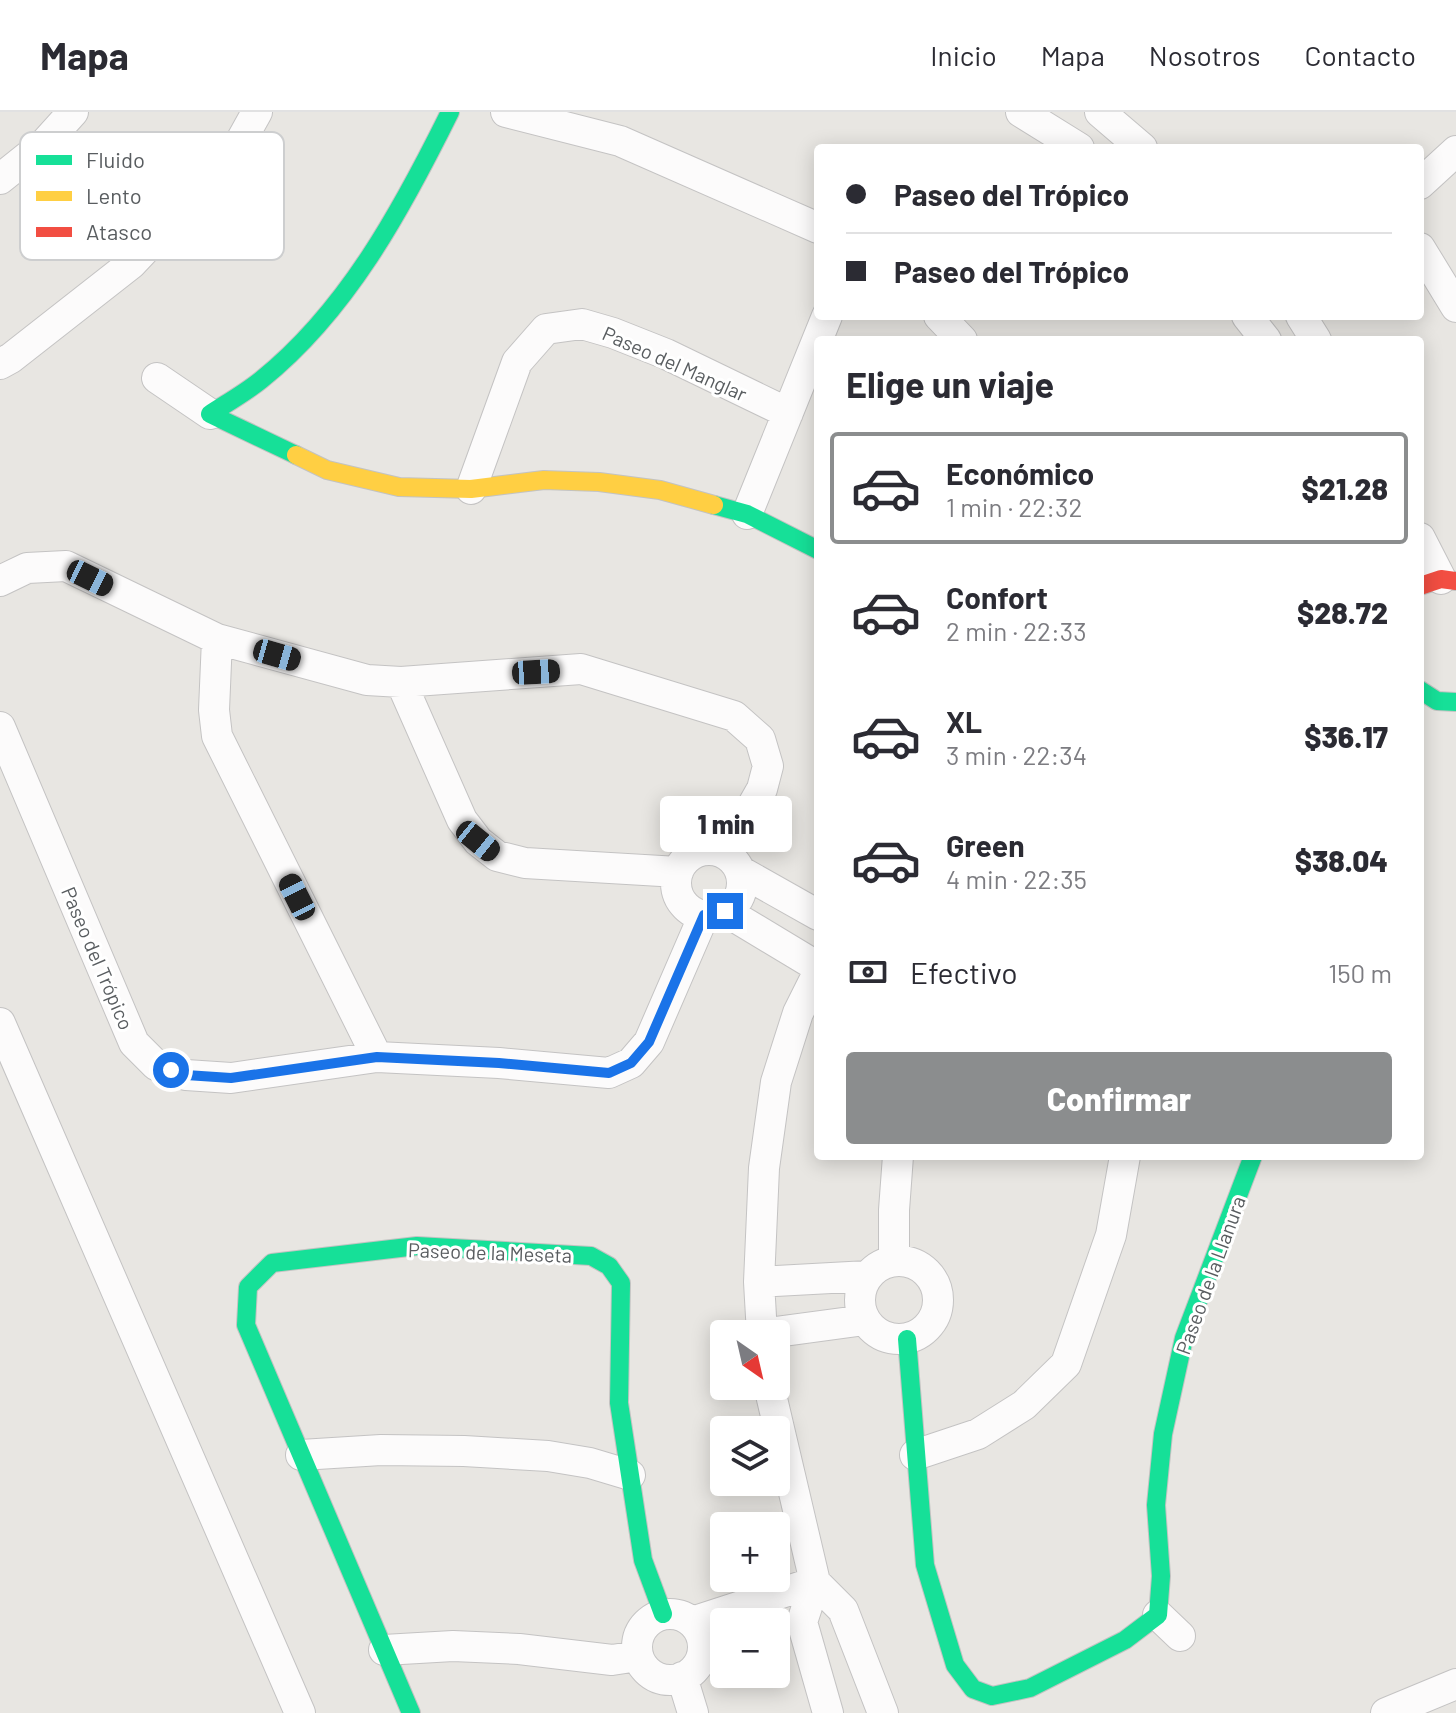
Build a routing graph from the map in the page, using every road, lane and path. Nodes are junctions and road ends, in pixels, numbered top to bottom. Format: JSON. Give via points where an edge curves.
{"nodes":[{"id":1,"x":73,"y":112,"type":"edge"},
{"id":2,"x":257,"y":112,"type":"edge"},
{"id":3,"x":450,"y":112,"type":"edge"},
{"id":4,"x":506,"y":112,"type":"edge"},
{"id":5,"x":1021,"y":112,"type":"edge"},
{"id":6,"x":1100,"y":112,"type":"edge"},
{"id":7,"x":55,"y":132,"type":"edge"},
{"id":8,"x":246,"y":132,"type":"edge"},
{"id":9,"x":1073,"y":144,"type":"edge"},
{"id":10,"x":1137,"y":144,"type":"edge"},
{"id":11,"x":1456,"y":151,"type":"edge"},
{"id":12,"x":20,"y":163,"type":"edge"},
{"id":13,"x":0,"y":179,"type":"edge"},
{"id":14,"x":1424,"y":180,"type":"edge"},
{"id":15,"x":814,"y":226,"type":"edge"},
{"id":16,"x":1424,"y":255,"type":"edge"},
{"id":17,"x":135,"y":260,"type":"edge"},
{"id":18,"x":1456,"y":307,"type":"edge"},
{"id":19,"x":943,"y":320,"type":"edge"},
{"id":20,"x":1250,"y":320,"type":"edge"},
{"id":21,"x":958,"y":336,"type":"edge"},
{"id":22,"x":1263,"y":336,"type":"edge"},
{"id":23,"x":814,"y":348,"type":"edge"},
{"id":24,"x":0,"y":364,"type":"edge"},
{"id":25,"x":157,"y":378,"type":"dead end"},
{"id":26,"x":788,"y":413,"type":"junction"},
{"id":27,"x":210,"y":414,"type":"junction"},
{"id":28,"x":471,"y":489,"type":"junction"},
{"id":29,"x":747,"y":514,"type":"junction"},
{"id":30,"x":1424,"y":547,"type":"edge"},
{"id":31,"x":814,"y":548,"type":"edge"},
{"id":32,"x":0,"y":581,"type":"edge"},
{"id":33,"x":1439,"y":582,"type":"edge"},
{"id":34,"x":217,"y":639,"type":"junction"},
{"id":35,"x":401,"y":682,"type":"junction"},
{"id":36,"x":1424,"y":692,"type":"edge"},
{"id":37,"x":1446,"y":706,"type":"edge"},
{"id":38,"x":0,"y":727,"type":"edge"},
{"id":39,"x":733,"y":863,"type":"junction"},
{"id":40,"x":678,"y":872,"type":"junction"},
{"id":41,"x":714,"y":913,"type":"junction"},
{"id":42,"x":814,"y":913,"type":"edge"},
{"id":43,"x":814,"y":965,"type":"edge"},
{"id":44,"x":814,"y":981,"type":"edge"},
{"id":45,"x":0,"y":1023,"type":"edge"},
{"id":46,"x":377,"y":1057,"type":"junction"},
{"id":47,"x":898,"y":1160,"type":"edge"},
{"id":48,"x":1124,"y":1160,"type":"edge"},
{"id":49,"x":1251,"y":1160,"type":"edge"},
{"id":50,"x":881,"y":1268,"type":"junction"},
{"id":51,"x":759,"y":1282,"type":"junction"},
{"id":52,"x":761,"y":1320,"type":"edge"},
{"id":53,"x":865,"y":1320,"type":"junction"},
{"id":54,"x":790,"y":1330,"type":"edge"},
{"id":55,"x":907,"y":1339,"type":"junction"},
{"id":56,"x":772,"y":1400,"type":"edge"},
{"id":57,"x":301,"y":1455,"type":"junction"},
{"id":58,"x":915,"y":1455,"type":"junction"},
{"id":59,"x":630,"y":1475,"type":"junction"},
{"id":60,"x":815,"y":1582,"type":"junction"},
{"id":61,"x":843,"y":1610,"type":"junction"},
{"id":62,"x":663,"y":1614,"type":"junction"},
{"id":63,"x":1158,"y":1615,"type":"junction"},
{"id":64,"x":692,"y":1622,"type":"junction"},
{"id":65,"x":790,"y":1624,"type":"edge"},
{"id":66,"x":790,"y":1626,"type":"edge"},
{"id":67,"x":790,"y":1628,"type":"edge"},
{"id":68,"x":1180,"y":1636,"type":"dead end"},
{"id":69,"x":710,"y":1647,"type":"edge"},
{"id":70,"x":384,"y":1650,"type":"junction"},
{"id":71,"x":710,"y":1652,"type":"edge"},
{"id":72,"x":638,"y":1656,"type":"junction"},
{"id":73,"x":682,"y":1677,"type":"junction"},
{"id":74,"x":1456,"y":1684,"type":"edge"},
{"id":75,"x":971,"y":1701,"type":"edge"},
{"id":76,"x":300,"y":1713,"type":"edge"},
{"id":77,"x":411,"y":1713,"type":"edge"},
{"id":78,"x":693,"y":1713,"type":"edge"},
{"id":79,"x":828,"y":1713,"type":"edge"},
{"id":80,"x":883,"y":1713,"type":"edge"},
{"id":81,"x":1386,"y":1713,"type":"edge"}],
"edges":[{"from":1,"to":7,"type":"street"},
{"from":2,"to":8,"type":"street"},
{"from":3,"to":27,"type":"street","via":[[391,222],[313,331],[264,378]]},
{"from":4,"to":15,"type":"street","via":[[620,141]]},
{"from":5,"to":9,"type":"street"},
{"from":6,"to":10,"type":"street"},
{"from":11,"to":14,"type":"street"},
{"from":12,"to":13,"type":"street"},
{"from":16,"to":18,"type":"street"},
{"from":17,"to":24,"type":"street"},
{"from":19,"to":21,"type":"street"},
{"from":20,"to":22,"type":"street"},
{"from":23,"to":26,"type":"street"},
{"from":25,"to":27,"type":"street"},
{"from":26,"to":28,"type":"street","name":"Paseo del Manglar","via":[[613,333],[582,324],[546,329],[517,362]]},
{"from":26,"to":29,"type":"street"},
{"from":27,"to":28,"type":"street","via":[[327,470],[399,487]]},
{"from":28,"to":29,"type":"street","via":[[544,480],[599,482],[660,490]]},
{"from":29,"to":31,"type":"street"},
{"from":30,"to":33,"type":"street"},
{"from":32,"to":34,"type":"street","name":"Paseo del Trópico","via":[[27,568],[66,566]]},
{"from":34,"to":35,"type":"street","name":"Paseo del Trópico","via":[[367,680]]},
{"from":34,"to":46,"type":"street","via":[[217,736]]},
{"from":35,"to":39,"type":"street","name":"Paseo del Trópico","via":[[581,669],[734,716],[760,739],[768,766]]},
{"from":35,"to":40,"type":"street","via":[[462,820],[497,856],[525,863]]},
{"from":36,"to":37,"type":"street"},
{"from":38,"to":46,"type":"street","name":"Paseo del Trópico","via":[[134,1043],[156,1065],[186,1075],[231,1078]]},
{"from":39,"to":40,"type":"street","via":[[715,850],[703,850],[692,854]]},
{"from":39,"to":41,"type":"street","name":"Paseo del Trópico","via":[[742,882],[740,894]]},
{"from":39,"to":42,"type":"street"},
{"from":40,"to":41,"type":"street","via":[[678,894],[684,904],[693,911]]},
{"from":41,"to":43,"type":"street"},
{"from":41,"to":46,"type":"street","name":"Paseo del Trópico","via":[[649,1042],[631,1063],[609,1073]]},
{"from":44,"to":51,"type":"street","via":[[776,1082],[764,1168]]},
{"from":45,"to":76,"type":"street"},
{"from":47,"to":50,"type":"street"},
{"from":48,"to":58,"type":"street","via":[[1111,1235],[1066,1364],[1024,1405],[978,1434]]},
{"from":49,"to":63,"type":"street","name":"Paseo de la Llanura","via":[[1184,1338],[1163,1434],[1156,1505]]},
{"from":50,"to":51,"type":"street"},
{"from":50,"to":53,"type":"street","via":[[862,1286],[860,1309]]},
{"from":50,"to":55,"type":"street","via":[[908,1261],[933,1279],[938,1308],[932,1322]]},
{"from":51,"to":52,"type":"street"},
{"from":53,"to":54,"type":"street"},
{"from":53,"to":55,"type":"street","via":[[882,1336]]},
{"from":55,"to":58,"type":"street"},
{"from":56,"to":60,"type":"street"},
{"from":57,"to":59,"type":"street","via":[[381,1450],[548,1456]]},
{"from":57,"to":59,"type":"street","name":"Paseo de la Meseta","via":[[246,1325],[248,1287],[272,1263],[417,1246],[591,1256],[609,1266],[621,1283],[619,1403]]},
{"from":57,"to":70,"type":"street","name":"Paseo de la Meseta"},
{"from":58,"to":75,"type":"street","via":[[925,1565]]},
{"from":59,"to":62,"type":"street","name":"Paseo de la Meseta","via":[[643,1560]]},
{"from":60,"to":61,"type":"street"},
{"from":60,"to":64,"type":"street"},
{"from":60,"to":65,"type":"street"},
{"from":61,"to":66,"type":"street"},
{"from":61,"to":80,"type":"street"},
{"from":62,"to":64,"type":"street"},
{"from":62,"to":72,"type":"street","via":[[644,1625],[636,1645]]},
{"from":63,"to":68,"type":"street"},
{"from":63,"to":75,"type":"street","via":[[1125,1640],[1030,1688]]},
{"from":64,"to":69,"type":"street"},
{"from":67,"to":79,"type":"street"},
{"from":70,"to":72,"type":"street","via":[[453,1646],[612,1660]]},
{"from":70,"to":77,"type":"street","name":"Paseo de la Meseta"},
{"from":71,"to":73,"type":"street"},
{"from":72,"to":73,"type":"street","via":[[660,1678]]},
{"from":73,"to":78,"type":"street"},
{"from":74,"to":81,"type":"street"}]}
